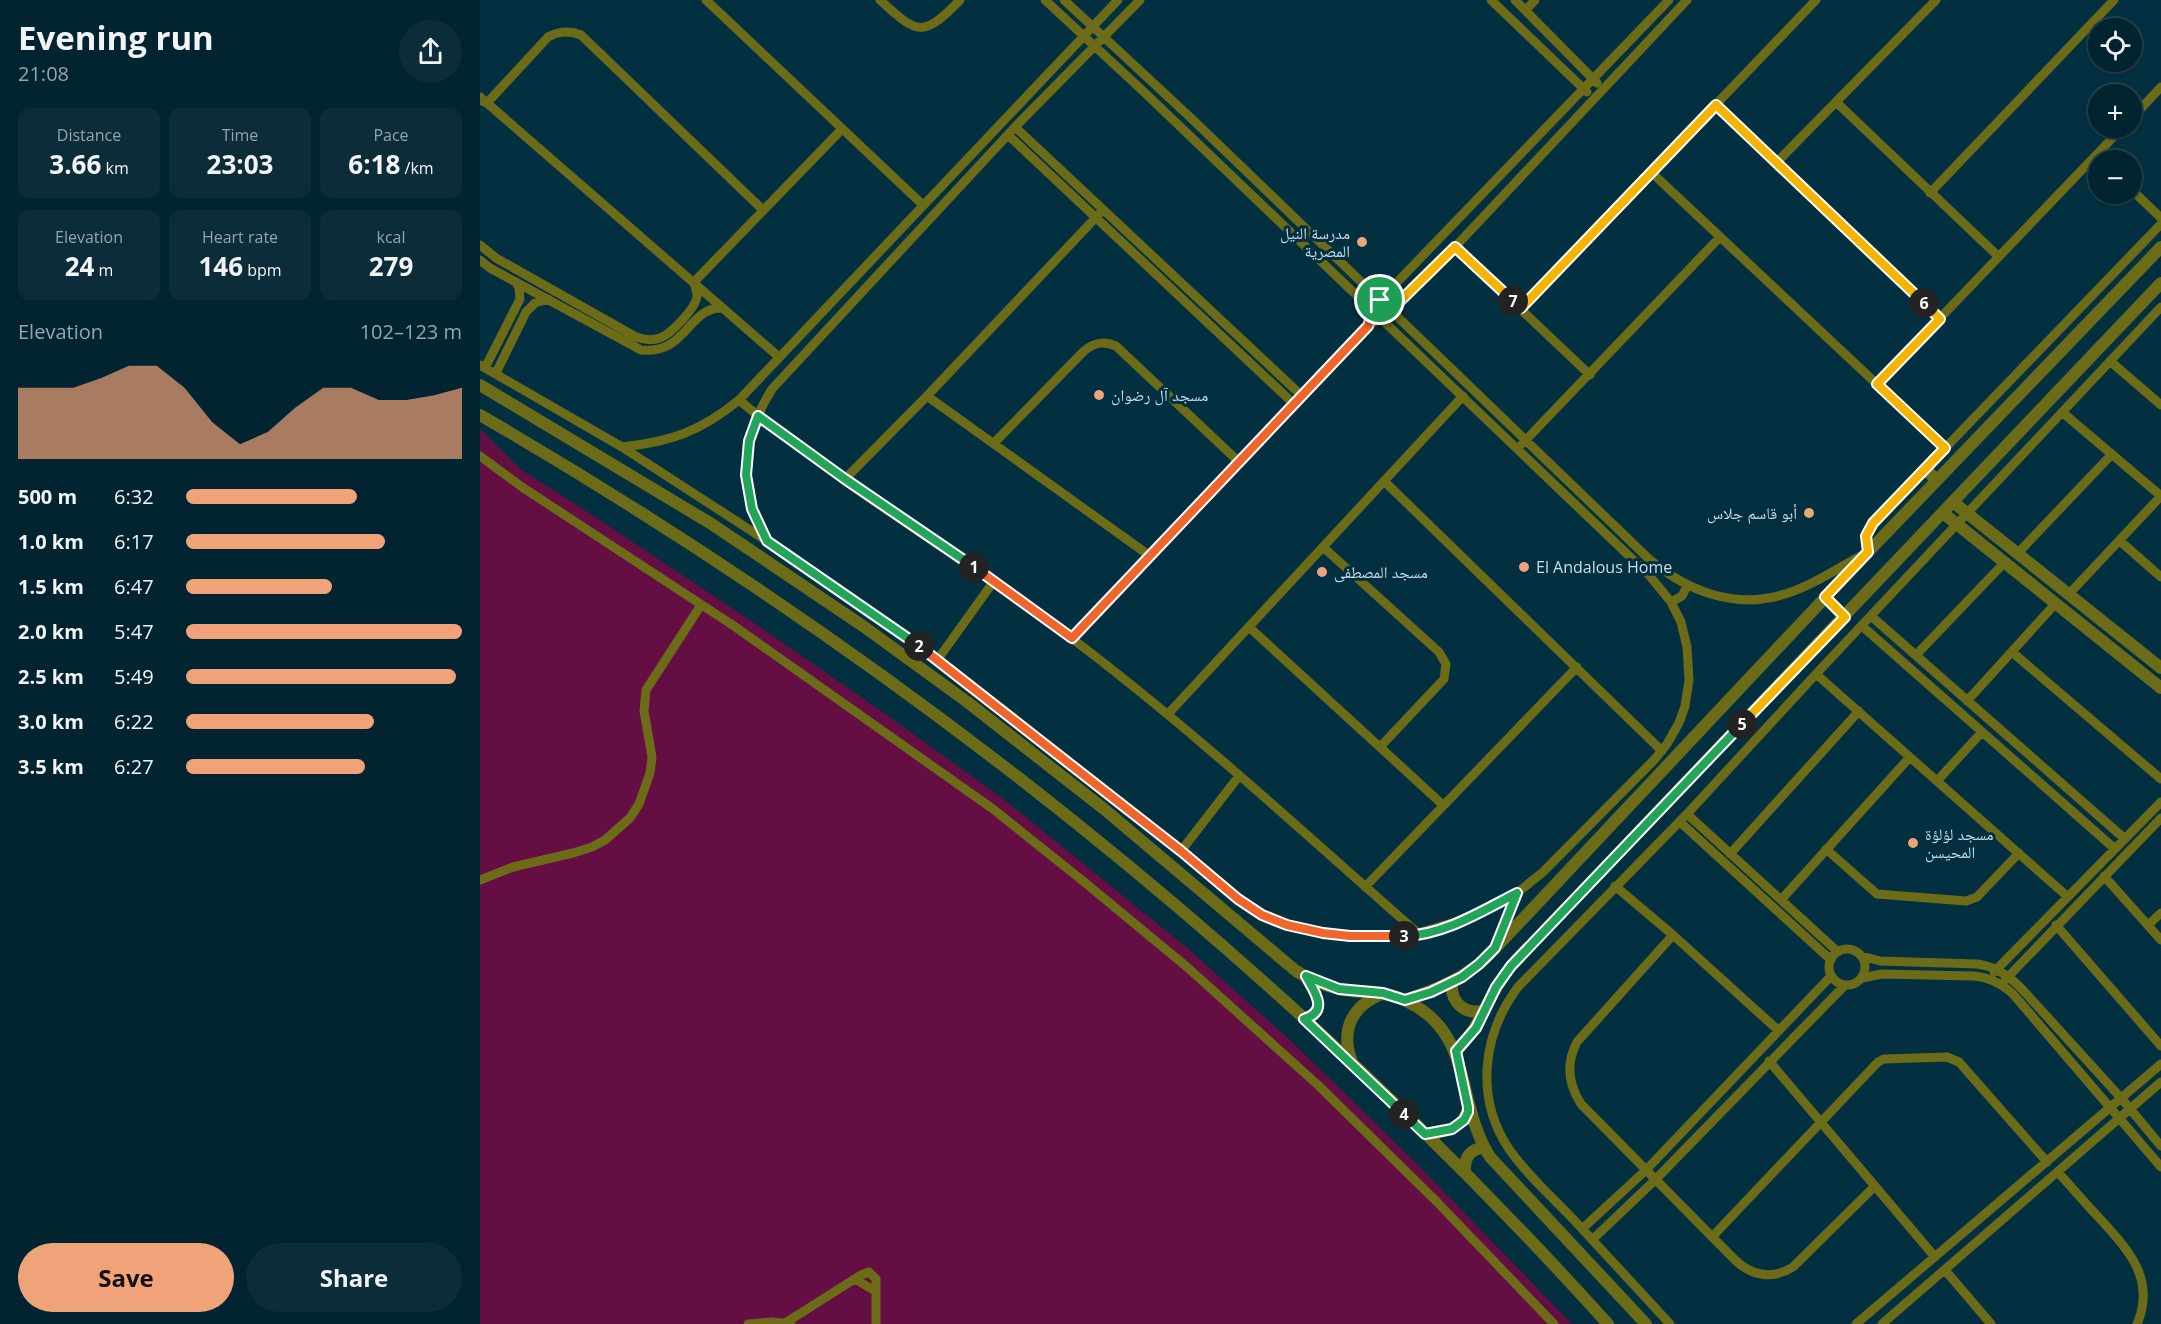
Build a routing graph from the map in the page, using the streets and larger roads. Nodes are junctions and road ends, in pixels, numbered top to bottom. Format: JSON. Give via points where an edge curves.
{"nodes":[{"id":1,"x":706,"y":0,"type":"edge"},
{"id":2,"x":880,"y":0,"type":"edge"},
{"id":3,"x":960,"y":0,"type":"edge"},
{"id":4,"x":1045,"y":0,"type":"edge"},
{"id":5,"x":1064,"y":0,"type":"edge"},
{"id":6,"x":1118,"y":0,"type":"edge"},
{"id":7,"x":1140,"y":0,"type":"edge"},
{"id":8,"x":1491,"y":0,"type":"edge"},
{"id":9,"x":1515,"y":0,"type":"edge"},
{"id":10,"x":1535,"y":0,"type":"edge"},
{"id":11,"x":1669,"y":0,"type":"edge"},
{"id":12,"x":1687,"y":0,"type":"edge"},
{"id":13,"x":1816,"y":0,"type":"edge"},
{"id":14,"x":1936,"y":0,"type":"edge"},
{"id":15,"x":2114,"y":0,"type":"edge"},
{"id":16,"x":1526,"y":10,"type":"junction"},
{"id":17,"x":1093,"y":26,"type":"junction"},
{"id":18,"x":1084,"y":36,"type":"junction"},
{"id":19,"x":1104,"y":37,"type":"junction"},
{"id":20,"x":1095,"y":46,"type":"junction"},
{"id":21,"x":1594,"y":79,"type":"junction"},
{"id":22,"x":2161,"y":87,"type":"edge"},
{"id":23,"x":1604,"y":89,"type":"junction"},
{"id":24,"x":1584,"y":90,"type":"junction"},
{"id":25,"x":1594,"y":99,"type":"junction"},
{"id":26,"x":482,"y":100,"type":"edge"},
{"id":27,"x":1836,"y":102,"type":"junction"},
{"id":28,"x":1716,"y":105,"type":"junction"},
{"id":29,"x":2142,"y":107,"type":"edge"},
{"id":30,"x":1015,"y":127,"type":"junction"},
{"id":31,"x":842,"y":129,"type":"junction"},
{"id":32,"x":1008,"y":135,"type":"junction"},
{"id":33,"x":2114,"y":138,"type":"edge"},
{"id":34,"x":2104,"y":150,"type":"edge"},
{"id":35,"x":1777,"y":162,"type":"junction"},
{"id":36,"x":2088,"y":168,"type":"edge"},
{"id":37,"x":1652,"y":172,"type":"junction"},
{"id":38,"x":1930,"y":193,"type":"junction"},
{"id":39,"x":2142,"y":200,"type":"edge"},
{"id":40,"x":923,"y":205,"type":"junction"},
{"id":41,"x":1104,"y":209,"type":"junction"},
{"id":42,"x":763,"y":210,"type":"junction"},
{"id":43,"x":1096,"y":217,"type":"junction"},
{"id":44,"x":2161,"y":219,"type":"edge"},
{"id":45,"x":2161,"y":224,"type":"edge"},
{"id":46,"x":894,"y":236,"type":"junction"},
{"id":47,"x":1720,"y":237,"type":"junction"},
{"id":48,"x":480,"y":245,"type":"edge"},
{"id":49,"x":905,"y":246,"type":"junction"},
{"id":50,"x":1455,"y":247,"type":"junction"},
{"id":51,"x":2161,"y":248,"type":"edge"},
{"id":52,"x":1999,"y":257,"type":"junction"},
{"id":53,"x":480,"y":260,"type":"edge"},
{"id":54,"x":516,"y":282,"type":"junction"},
{"id":55,"x":694,"y":282,"type":"junction"},
{"id":56,"x":2161,"y":283,"type":"edge"},
{"id":57,"x":548,"y":299,"type":"junction"},
{"id":58,"x":1380,"y":300,"type":"junction"},
{"id":59,"x":2161,"y":307,"type":"edge"},
{"id":60,"x":723,"y":308,"type":"junction"},
{"id":61,"x":1521,"y":308,"type":"junction"},
{"id":62,"x":1391,"y":310,"type":"junction"},
{"id":63,"x":1373,"y":311,"type":"junction"},
{"id":64,"x":1381,"y":319,"type":"junction"},
{"id":65,"x":1940,"y":319,"type":"junction"},
{"id":66,"x":1368,"y":326,"type":"junction"},
{"id":67,"x":779,"y":357,"type":"junction"},
{"id":68,"x":2110,"y":362,"type":"junction"},
{"id":69,"x":483,"y":366,"type":"edge"},
{"id":70,"x":496,"y":373,"type":"junction"},
{"id":71,"x":1590,"y":375,"type":"junction"},
{"id":72,"x":1877,"y":384,"type":"junction"},
{"id":73,"x":480,"y":385,"type":"edge"},
{"id":74,"x":927,"y":396,"type":"junction"},
{"id":75,"x":1302,"y":396,"type":"junction"},
{"id":76,"x":1463,"y":396,"type":"junction"},
{"id":77,"x":739,"y":400,"type":"junction"},
{"id":78,"x":1294,"y":404,"type":"junction"},
{"id":79,"x":2160,"y":404,"type":"edge"},
{"id":80,"x":2062,"y":412,"type":"junction"},
{"id":81,"x":480,"y":415,"type":"edge"},
{"id":82,"x":758,"y":416,"type":"junction"},
{"id":83,"x":1526,"y":440,"type":"junction"},
{"id":84,"x":994,"y":443,"type":"junction"},
{"id":85,"x":622,"y":447,"type":"junction"},
{"id":86,"x":1518,"y":448,"type":"junction"},
{"id":87,"x":1945,"y":448,"type":"junction"},
{"id":88,"x":2112,"y":454,"type":"junction"},
{"id":89,"x":480,"y":456,"type":"edge"},
{"id":90,"x":1239,"y":462,"type":"junction"},
{"id":91,"x":1925,"y":469,"type":"junction"},
{"id":92,"x":845,"y":479,"type":"junction"},
{"id":93,"x":1937,"y":480,"type":"junction"},
{"id":94,"x":1384,"y":481,"type":"junction"},
{"id":95,"x":2161,"y":496,"type":"edge"},
{"id":96,"x":1953,"y":502,"type":"junction"},
{"id":97,"x":1943,"y":513,"type":"junction"},
{"id":98,"x":1967,"y":513,"type":"junction"},
{"id":99,"x":1957,"y":524,"type":"junction"},
{"id":100,"x":767,"y":541,"type":"junction"},
{"id":101,"x":2120,"y":541,"type":"junction"},
{"id":102,"x":1323,"y":546,"type":"junction"},
{"id":103,"x":1868,"y":552,"type":"junction"},
{"id":104,"x":2018,"y":553,"type":"junction"},
{"id":105,"x":1150,"y":556,"type":"junction"},
{"id":106,"x":2005,"y":562,"type":"junction"},
{"id":107,"x":2161,"y":577,"type":"edge"},
{"id":108,"x":994,"y":581,"type":"junction"},
{"id":109,"x":1687,"y":586,"type":"junction"},
{"id":110,"x":2069,"y":594,"type":"junction"},
{"id":111,"x":1825,"y":597,"type":"junction"},
{"id":112,"x":1671,"y":602,"type":"junction"},
{"id":113,"x":2056,"y":603,"type":"junction"},
{"id":114,"x":701,"y":605,"type":"junction"},
{"id":115,"x":1871,"y":616,"type":"junction"},
{"id":116,"x":1845,"y":617,"type":"junction"},
{"id":117,"x":1862,"y":626,"type":"junction"},
{"id":118,"x":1249,"y":627,"type":"junction"},
{"id":119,"x":1072,"y":638,"type":"junction"},
{"id":120,"x":2012,"y":652,"type":"junction"},
{"id":121,"x":1916,"y":655,"type":"junction"},
{"id":122,"x":938,"y":659,"type":"junction"},
{"id":123,"x":1576,"y":667,"type":"junction"},
{"id":124,"x":2161,"y":668,"type":"edge"},
{"id":125,"x":1816,"y":674,"type":"junction"},
{"id":126,"x":2159,"y":682,"type":"edge"},
{"id":127,"x":1968,"y":700,"type":"junction"},
{"id":128,"x":1859,"y":711,"type":"junction"},
{"id":129,"x":1168,"y":714,"type":"junction"},
{"id":130,"x":1982,"y":732,"type":"junction"},
{"id":131,"x":1380,"y":747,"type":"junction"},
{"id":132,"x":1662,"y":751,"type":"junction"},
{"id":133,"x":1910,"y":757,"type":"junction"},
{"id":134,"x":1239,"y":776,"type":"junction"},
{"id":135,"x":2161,"y":778,"type":"edge"},
{"id":136,"x":1937,"y":781,"type":"junction"},
{"id":137,"x":2161,"y":802,"type":"edge"},
{"id":138,"x":1443,"y":806,"type":"junction"},
{"id":139,"x":1687,"y":814,"type":"junction"},
{"id":140,"x":2161,"y":818,"type":"edge"},
{"id":141,"x":1680,"y":822,"type":"junction"},
{"id":142,"x":2125,"y":839,"type":"junction"},
{"id":143,"x":1826,"y":849,"type":"junction"},
{"id":144,"x":2115,"y":849,"type":"junction"},
{"id":145,"x":1181,"y":851,"type":"junction"},
{"id":146,"x":2019,"y":853,"type":"junction"},
{"id":147,"x":1730,"y":854,"type":"junction"},
{"id":148,"x":2104,"y":876,"type":"junction"},
{"id":149,"x":480,"y":880,"type":"edge"},
{"id":150,"x":1615,"y":886,"type":"junction"},
{"id":151,"x":1365,"y":887,"type":"junction"},
{"id":152,"x":1517,"y":893,"type":"junction"},
{"id":153,"x":2068,"y":897,"type":"junction"},
{"id":154,"x":1781,"y":900,"type":"junction"},
{"id":155,"x":2161,"y":912,"type":"edge"},
{"id":156,"x":2056,"y":925,"type":"junction"},
{"id":157,"x":2148,"y":925,"type":"junction"},
{"id":158,"x":1419,"y":934,"type":"junction"},
{"id":159,"x":1673,"y":935,"type":"junction"},
{"id":160,"x":2161,"y":940,"type":"edge"},
{"id":161,"x":1495,"y":948,"type":"junction"},
{"id":162,"x":1834,"y":956,"type":"junction"},
{"id":163,"x":1861,"y":956,"type":"junction"},
{"id":164,"x":1997,"y":969,"type":"junction"},
{"id":165,"x":1306,"y":976,"type":"junction"},
{"id":166,"x":1831,"y":976,"type":"junction"},
{"id":167,"x":2008,"y":976,"type":"junction"},
{"id":168,"x":1862,"y":978,"type":"junction"},
{"id":169,"x":1988,"y":978,"type":"junction"},
{"id":170,"x":1452,"y":982,"type":"junction"},
{"id":171,"x":2001,"y":984,"type":"junction"},
{"id":172,"x":1845,"y":985,"type":"junction"},
{"id":173,"x":1383,"y":993,"type":"junction"},
{"id":174,"x":1405,"y":1000,"type":"junction"},
{"id":175,"x":1485,"y":1010,"type":"junction"},
{"id":176,"x":1304,"y":1019,"type":"junction"},
{"id":177,"x":1776,"y":1034,"type":"junction"},
{"id":178,"x":2161,"y":1046,"type":"edge"},
{"id":179,"x":1784,"y":1047,"type":"junction"},
{"id":180,"x":1456,"y":1051,"type":"junction"},
{"id":181,"x":1769,"y":1062,"type":"junction"},
{"id":182,"x":1353,"y":1064,"type":"junction"},
{"id":183,"x":2161,"y":1064,"type":"edge"},
{"id":184,"x":2161,"y":1082,"type":"edge"},
{"id":185,"x":2121,"y":1098,"type":"junction"},
{"id":186,"x":1468,"y":1107,"type":"junction"},
{"id":187,"x":2111,"y":1107,"type":"junction"},
{"id":188,"x":2131,"y":1110,"type":"junction"},
{"id":189,"x":2121,"y":1118,"type":"junction"},
{"id":190,"x":1821,"y":1122,"type":"junction"},
{"id":191,"x":1425,"y":1134,"type":"junction"},
{"id":192,"x":2161,"y":1146,"type":"edge"},
{"id":193,"x":1485,"y":1148,"type":"junction"},
{"id":194,"x":2047,"y":1162,"type":"junction"},
{"id":195,"x":2161,"y":1167,"type":"edge"},
{"id":196,"x":1646,"y":1170,"type":"junction"},
{"id":197,"x":1465,"y":1172,"type":"junction"},
{"id":198,"x":2058,"y":1172,"type":"junction"},
{"id":199,"x":1655,"y":1180,"type":"junction"},
{"id":200,"x":1875,"y":1186,"type":"junction"},
{"id":201,"x":1582,"y":1229,"type":"junction"},
{"id":202,"x":1712,"y":1237,"type":"junction"},
{"id":203,"x":1592,"y":1240,"type":"junction"},
{"id":204,"x":1935,"y":1257,"type":"junction"},
{"id":205,"x":1945,"y":1270,"type":"junction"},
{"id":206,"x":855,"y":1279,"type":"junction"},
{"id":207,"x":875,"y":1291,"type":"junction"},
{"id":208,"x":789,"y":1323,"type":"edge"},
{"id":209,"x":748,"y":1324,"type":"edge"},
{"id":210,"x":876,"y":1324,"type":"edge"},
{"id":211,"x":1554,"y":1324,"type":"edge"},
{"id":212,"x":1608,"y":1324,"type":"edge"},
{"id":213,"x":1646,"y":1324,"type":"edge"},
{"id":214,"x":1670,"y":1324,"type":"edge"},
{"id":215,"x":1856,"y":1324,"type":"edge"},
{"id":216,"x":1882,"y":1324,"type":"edge"},
{"id":217,"x":1991,"y":1324,"type":"edge"},
{"id":218,"x":2137,"y":1324,"type":"edge"}],
"edges":[{"from":1,"to":31,"type":"street"},
{"from":2,"to":3,"type":"street","via":[[902,21],[925,27],[939,21]]},
{"from":4,"to":18,"type":"street"},
{"from":5,"to":17,"type":"street"},
{"from":6,"to":17,"type":"street"},
{"from":7,"to":19,"type":"street"},
{"from":8,"to":24,"type":"street"},
{"from":9,"to":16,"type":"street"},
{"from":10,"to":16,"type":"street"},
{"from":11,"to":21,"type":"street"},
{"from":12,"to":23,"type":"street"},
{"from":13,"to":28,"type":"street"},
{"from":14,"to":27,"type":"street"},
{"from":15,"to":38,"type":"street"},
{"from":16,"to":21,"type":"street"},
{"from":17,"to":18,"type":"street"},
{"from":17,"to":19,"type":"street"},
{"from":18,"to":20,"type":"street"},
{"from":18,"to":40,"type":"street"},
{"from":19,"to":20,"type":"street"},
{"from":19,"to":58,"type":"street"},
{"from":20,"to":30,"type":"street"},
{"from":20,"to":63,"type":"street"},
{"from":21,"to":23,"type":"street"},
{"from":21,"to":24,"type":"street"},
{"from":22,"to":29,"type":"street"},
{"from":23,"to":25,"type":"street"},
{"from":24,"to":25,"type":"street"},
{"from":24,"to":58,"type":"street"},
{"from":25,"to":50,"type":"street"},
{"from":26,"to":42,"type":"street","via":[[548,37],[560,32],[580,35]]},
{"from":26,"to":55,"type":"street"},
{"from":27,"to":35,"type":"street"},
{"from":27,"to":38,"type":"street"},
{"from":28,"to":35,"type":"street"},
{"from":28,"to":37,"type":"street"},
{"from":30,"to":32,"type":"street"},
{"from":30,"to":41,"type":"street"},
{"from":31,"to":40,"type":"street"},
{"from":31,"to":42,"type":"street"},
{"from":32,"to":43,"type":"street"},
{"from":32,"to":49,"type":"street"},
{"from":33,"to":34,"type":"street"},
{"from":35,"to":65,"type":"street"},
{"from":36,"to":52,"type":"street"},
{"from":37,"to":47,"type":"street"},
{"from":37,"to":61,"type":"street"},
{"from":38,"to":52,"type":"street"},
{"from":39,"to":44,"type":"street"},
{"from":40,"to":46,"type":"street"},
{"from":41,"to":43,"type":"street"},
{"from":41,"to":75,"type":"street"},
{"from":42,"to":55,"type":"street"},
{"from":43,"to":74,"type":"street"},
{"from":43,"to":78,"type":"street"},
{"from":45,"to":87,"type":"street"},
{"from":46,"to":49,"type":"street"},
{"from":46,"to":67,"type":"street"},
{"from":47,"to":71,"type":"street"},
{"from":47,"to":72,"type":"street"},
{"from":48,"to":55,"type":"street","via":[[496,258],[643,339],[664,336],[690,311],[697,298]]},
{"from":49,"to":82,"type":"street","via":[[772,390]]},
{"from":50,"to":61,"type":"street"},
{"from":50,"to":62,"type":"street"},
{"from":51,"to":93,"type":"street"},
{"from":52,"to":65,"type":"street"},
{"from":53,"to":54,"type":"street"},
{"from":54,"to":57,"type":"street"},
{"from":54,"to":69,"type":"street","via":[[520,299]]},
{"from":55,"to":60,"type":"street"},
{"from":56,"to":96,"type":"street"},
{"from":57,"to":60,"type":"street","via":[[632,347],[651,351],[670,346],[703,313]]},
{"from":57,"to":70,"type":"street","via":[[535,303],[526,312]]},
{"from":58,"to":62,"type":"street"},
{"from":58,"to":63,"type":"street"},
{"from":59,"to":68,"type":"street"},
{"from":60,"to":67,"type":"street"},
{"from":61,"to":71,"type":"street"},
{"from":62,"to":64,"type":"street"},
{"from":62,"to":83,"type":"street"},
{"from":63,"to":64,"type":"street"},
{"from":63,"to":66,"type":"street"},
{"from":64,"to":66,"type":"street"},
{"from":64,"to":76,"type":"street"},
{"from":65,"to":72,"type":"street"},
{"from":66,"to":75,"type":"street"},
{"from":67,"to":77,"type":"street"},
{"from":68,"to":79,"type":"street"},
{"from":68,"to":80,"type":"street"},
{"from":69,"to":70,"type":"street"},
{"from":70,"to":85,"type":"street"},
{"from":71,"to":83,"type":"street"},
{"from":72,"to":87,"type":"street"},
{"from":73,"to":165,"type":"street","via":[[711,523],[863,626],[1096,802],[1286,964]]},
{"from":74,"to":84,"type":"street"},
{"from":74,"to":92,"type":"street"},
{"from":75,"to":78,"type":"street"},
{"from":76,"to":86,"type":"street"},
{"from":76,"to":94,"type":"street"},
{"from":77,"to":82,"type":"street"},
{"from":77,"to":85,"type":"street","via":[[720,416],[686,434]]},
{"from":78,"to":90,"type":"street"},
{"from":80,"to":88,"type":"street"},
{"from":80,"to":98,"type":"street"},
{"from":81,"to":176,"type":"street","via":[[693,546],[948,723],[1172,902]]},
{"from":82,"to":92,"type":"street"},
{"from":82,"to":100,"type":"street","via":[[749,441],[746,475],[752,509]]},
{"from":83,"to":86,"type":"street"},
{"from":83,"to":109,"type":"street","via":[[1649,559]]},
{"from":84,"to":90,"type":"street","via":[[1083,352],[1102,342],[1116,346]]},
{"from":84,"to":105,"type":"street"},
{"from":85,"to":100,"type":"street"},
{"from":86,"to":112,"type":"street","via":[[1649,575]]},
{"from":87,"to":91,"type":"street"},
{"from":88,"to":95,"type":"street"},
{"from":88,"to":104,"type":"street"},
{"from":89,"to":114,"type":"street"},
{"from":90,"to":105,"type":"street"},
{"from":91,"to":93,"type":"street"},
{"from":91,"to":103,"type":"street","via":[[1870,527]]},
{"from":92,"to":108,"type":"street"},
{"from":93,"to":103,"type":"street"},
{"from":94,"to":102,"type":"street"},
{"from":94,"to":123,"type":"street"},
{"from":95,"to":101,"type":"street"},
{"from":96,"to":97,"type":"street"},
{"from":96,"to":98,"type":"street"},
{"from":97,"to":99,"type":"street"},
{"from":97,"to":116,"type":"street"},
{"from":98,"to":99,"type":"street"},
{"from":98,"to":104,"type":"street"},
{"from":99,"to":106,"type":"street"},
{"from":99,"to":115,"type":"street"},
{"from":100,"to":122,"type":"street"},
{"from":101,"to":107,"type":"street"},
{"from":101,"to":110,"type":"street"},
{"from":102,"to":118,"type":"street"},
{"from":102,"to":131,"type":"street","via":[[1442,655],[1446,664],[1444,679]]},
{"from":103,"to":109,"type":"street","via":[[1776,597],[1730,599]]},
{"from":103,"to":111,"type":"street"},
{"from":104,"to":110,"type":"street"},
{"from":105,"to":119,"type":"street"},
{"from":106,"to":113,"type":"street"},
{"from":106,"to":121,"type":"street"},
{"from":108,"to":119,"type":"street"},
{"from":108,"to":122,"type":"street"},
{"from":109,"to":112,"type":"street","via":[[1682,596]]},
{"from":110,"to":124,"type":"street"},
{"from":111,"to":116,"type":"street"},
{"from":111,"to":161,"type":"street"},
{"from":112,"to":132,"type":"street","via":[[1684,634],[1689,680],[1679,723]]},
{"from":113,"to":120,"type":"street"},
{"from":113,"to":126,"type":"street"},
{"from":114,"to":149,"type":"street","via":[[646,690],[644,711],[652,757],[639,804],[630,818],[592,847],[513,867]]},
{"from":114,"to":211,"type":"street","via":[[993,809],[1161,946],[1319,1086]]},
{"from":115,"to":117,"type":"street"},
{"from":115,"to":121,"type":"street"},
{"from":116,"to":175,"type":"street","via":[[1511,966]]},
{"from":117,"to":125,"type":"street"},
{"from":117,"to":130,"type":"street"},
{"from":118,"to":129,"type":"street"},
{"from":118,"to":131,"type":"street"},
{"from":119,"to":129,"type":"street"},
{"from":120,"to":127,"type":"street"},
{"from":120,"to":135,"type":"street"},
{"from":121,"to":127,"type":"street"},
{"from":122,"to":145,"type":"street"},
{"from":123,"to":132,"type":"street"},
{"from":123,"to":138,"type":"street"},
{"from":125,"to":128,"type":"street"},
{"from":125,"to":139,"type":"street"},
{"from":127,"to":142,"type":"street"},
{"from":128,"to":133,"type":"street"},
{"from":128,"to":147,"type":"street"},
{"from":129,"to":134,"type":"street"},
{"from":130,"to":136,"type":"street"},
{"from":130,"to":144,"type":"street"},
{"from":131,"to":138,"type":"street"},
{"from":132,"to":152,"type":"street","via":[[1543,872]]},
{"from":133,"to":136,"type":"street"},
{"from":133,"to":143,"type":"street"},
{"from":134,"to":145,"type":"street"},
{"from":134,"to":151,"type":"street"},
{"from":136,"to":146,"type":"street"},
{"from":137,"to":142,"type":"street"},
{"from":138,"to":151,"type":"street"},
{"from":139,"to":141,"type":"street"},
{"from":139,"to":147,"type":"street"},
{"from":140,"to":148,"type":"street"},
{"from":141,"to":150,"type":"street"},
{"from":141,"to":162,"type":"street"},
{"from":142,"to":144,"type":"street"},
{"from":143,"to":146,"type":"street","via":[[1877,894],[1966,901],[1977,897]]},
{"from":143,"to":154,"type":"street"},
{"from":144,"to":153,"type":"street"},
{"from":145,"to":158,"type":"street","via":[[1238,899],[1287,925],[1350,936]]},
{"from":146,"to":153,"type":"street"},
{"from":147,"to":154,"type":"street"},
{"from":148,"to":156,"type":"street"},
{"from":148,"to":157,"type":"street"},
{"from":150,"to":159,"type":"street"},
{"from":150,"to":201,"type":"street","via":[[1510,998],[1497,1020],[1487,1058],[1488,1098],[1501,1135]]},
{"from":151,"to":158,"type":"street"},
{"from":152,"to":158,"type":"street","via":[[1462,920]]},
{"from":152,"to":161,"type":"street"},
{"from":153,"to":164,"type":"street"},
{"from":154,"to":162,"type":"street"},
{"from":155,"to":157,"type":"street"},
{"from":156,"to":167,"type":"street"},
{"from":156,"to":178,"type":"street"},
{"from":157,"to":160,"type":"street"},
{"from":159,"to":177,"type":"street"},
{"from":159,"to":196,"type":"street","via":[[1577,1042],[1570,1059],[1570,1078],[1576,1096]]},
{"from":161,"to":170,"type":"street"},
{"from":162,"to":163,"type":"street","via":[[1849,950]]},
{"from":162,"to":166,"type":"street","via":[[1829,968]]},
{"from":163,"to":164,"type":"street","via":[[1886,962],[1977,964]]},
{"from":163,"to":168,"type":"street","via":[[1865,965]]},
{"from":164,"to":167,"type":"street"},
{"from":164,"to":169,"type":"street"},
{"from":165,"to":173,"type":"street","via":[[1339,989]]},
{"from":165,"to":176,"type":"street","via":[[1318,1006],[1313,1015]]},
{"from":166,"to":172,"type":"street"},
{"from":166,"to":177,"type":"street"},
{"from":167,"to":171,"type":"street"},
{"from":167,"to":185,"type":"street"},
{"from":168,"to":169,"type":"street","via":[[1882,974]]},
{"from":168,"to":172,"type":"street"},
{"from":169,"to":171,"type":"street"},
{"from":170,"to":174,"type":"street"},
{"from":170,"to":175,"type":"street","via":[[1453,996],[1461,1006],[1473,1012]]},
{"from":171,"to":187,"type":"street"},
{"from":172,"to":179,"type":"street"},
{"from":173,"to":174,"type":"street"},
{"from":173,"to":182,"type":"street","via":[[1366,1003],[1349,1023],[1347,1042]]},
{"from":174,"to":180,"type":"street","via":[[1438,1024]]},
{"from":175,"to":180,"type":"street","via":[[1476,1028]]},
{"from":176,"to":182,"type":"street"},
{"from":177,"to":179,"type":"street"},
{"from":177,"to":196,"type":"street"},
{"from":179,"to":181,"type":"street"},
{"from":180,"to":186,"type":"street"},
{"from":181,"to":190,"type":"street"},
{"from":181,"to":199,"type":"street"},
{"from":182,"to":191,"type":"street"},
{"from":183,"to":185,"type":"street"},
{"from":184,"to":188,"type":"street"},
{"from":185,"to":187,"type":"street"},
{"from":185,"to":188,"type":"street"},
{"from":186,"to":191,"type":"street","via":[[1457,1127]]},
{"from":186,"to":193,"type":"street"},
{"from":187,"to":189,"type":"street"},
{"from":187,"to":194,"type":"street"},
{"from":188,"to":189,"type":"street"},
{"from":188,"to":192,"type":"street"},
{"from":189,"to":195,"type":"street"},
{"from":189,"to":198,"type":"street"},
{"from":190,"to":194,"type":"street","via":[[1878,1062],[1947,1057],[1959,1062]]},
{"from":190,"to":200,"type":"street"},
{"from":190,"to":202,"type":"street"},
{"from":191,"to":197,"type":"street"},
{"from":193,"to":197,"type":"street","via":[[1470,1153]]},
{"from":193,"to":213,"type":"street"},
{"from":194,"to":204,"type":"street"},
{"from":196,"to":199,"type":"street"},
{"from":196,"to":201,"type":"street"},
{"from":197,"to":212,"type":"street"},
{"from":198,"to":205,"type":"street"},
{"from":198,"to":218,"type":"street","via":[[2136,1264],[2144,1299]]},
{"from":199,"to":202,"type":"street"},
{"from":199,"to":203,"type":"street"},
{"from":200,"to":202,"type":"street","via":[[1793,1267],[1776,1275],[1742,1268]]},
{"from":200,"to":204,"type":"street"},
{"from":201,"to":203,"type":"street"},
{"from":203,"to":214,"type":"street"},
{"from":204,"to":215,"type":"street"},
{"from":205,"to":216,"type":"street"},
{"from":205,"to":217,"type":"street"},
{"from":206,"to":207,"type":"street"},
{"from":206,"to":207,"type":"street","via":[[872,1272]]},
{"from":206,"to":208,"type":"street"},
{"from":207,"to":210,"type":"street"},
{"from":208,"to":209,"type":"street"}]}
